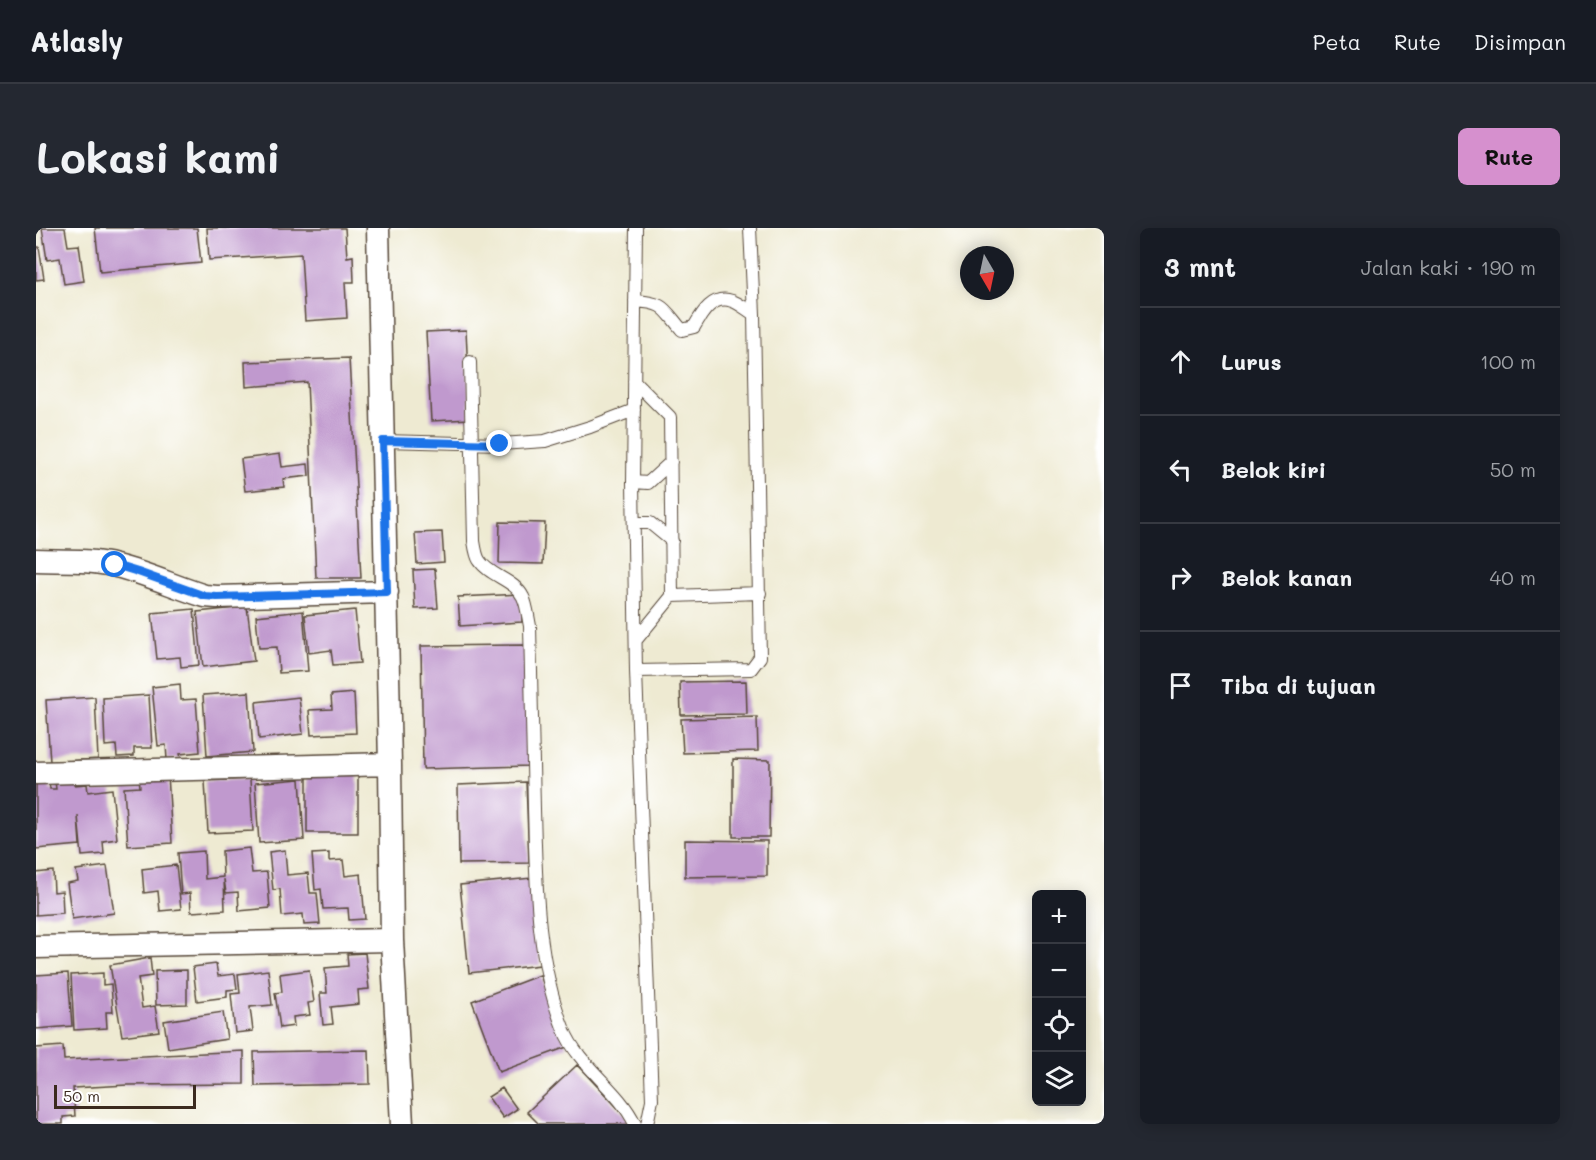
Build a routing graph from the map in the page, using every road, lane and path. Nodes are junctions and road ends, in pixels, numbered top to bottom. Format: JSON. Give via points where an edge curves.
{"nodes":[{"id":1,"x":378,"y":228,"type":"edge"},
{"id":2,"x":636,"y":228,"type":"edge"},
{"id":3,"x":750,"y":228,"type":"edge"},
{"id":4,"x":635,"y":301,"type":"junction"},
{"id":5,"x":754,"y":314,"type":"junction"},
{"id":6,"x":470,"y":362,"type":"dead end"},
{"id":7,"x":634,"y":381,"type":"junction"},
{"id":8,"x":634,"y":410,"type":"junction"},
{"id":9,"x":383,"y":441,"type":"junction"},
{"id":10,"x":473,"y":443,"type":"junction"},
{"id":11,"x":671,"y":462,"type":"junction"},
{"id":12,"x":633,"y":482,"type":"junction"},
{"id":13,"x":634,"y":523,"type":"junction"},
{"id":14,"x":672,"y":541,"type":"junction"},
{"id":15,"x":36,"y":560,"type":"edge"},
{"id":16,"x":387,"y":592,"type":"junction"},
{"id":17,"x":760,"y":592,"type":"junction"},
{"id":18,"x":672,"y":596,"type":"junction"},
{"id":19,"x":636,"y":640,"type":"junction"},
{"id":20,"x":636,"y":670,"type":"junction"},
{"id":21,"x":390,"y":764,"type":"junction"},
{"id":22,"x":36,"y":773,"type":"edge"},
{"id":23,"x":392,"y":940,"type":"junction"},
{"id":24,"x":36,"y":947,"type":"edge"},
{"id":25,"x":402,"y":1124,"type":"edge"},
{"id":26,"x":635,"y":1124,"type":"edge"},
{"id":27,"x":647,"y":1124,"type":"edge"}],
"edges":[{"from":1,"to":9,"type":"street"},
{"from":2,"to":4,"type":"lane"},
{"from":3,"to":5,"type":"lane"},
{"from":4,"to":5,"type":"lane","via":[[662,305],[682,330],[694,327],[705,308],[718,300],[732,300]]},
{"from":4,"to":7,"type":"lane"},
{"from":5,"to":17,"type":"lane"},
{"from":6,"to":10,"type":"lane"},
{"from":7,"to":8,"type":"lane"},
{"from":7,"to":11,"type":"lane","via":[[670,417]]},
{"from":8,"to":10,"type":"lane","via":[[545,441]]},
{"from":8,"to":12,"type":"lane"},
{"from":9,"to":10,"type":"lane"},
{"from":9,"to":16,"type":"street"},
{"from":10,"to":26,"type":"lane","via":[[474,541],[478,559],[524,598],[530,626],[536,881],[544,965],[564,1031],[573,1047],[625,1106]]},
{"from":11,"to":12,"type":"lane","via":[[648,483]]},
{"from":11,"to":14,"type":"lane"},
{"from":12,"to":13,"type":"lane"},
{"from":13,"to":14,"type":"lane","via":[[650,523]]},
{"from":13,"to":19,"type":"lane"},
{"from":14,"to":18,"type":"lane"},
{"from":15,"to":16,"type":"street","via":[[115,565],[205,596]]},
{"from":16,"to":21,"type":"street"},
{"from":17,"to":18,"type":"lane"},
{"from":17,"to":20,"type":"lane","via":[[760,657],[751,669]]},
{"from":18,"to":19,"type":"lane"},
{"from":19,"to":20,"type":"lane"},
{"from":20,"to":27,"type":"lane","via":[[652,1100]]},
{"from":21,"to":22,"type":"street"},
{"from":21,"to":23,"type":"street"},
{"from":23,"to":24,"type":"street"},
{"from":23,"to":25,"type":"street"}]}
